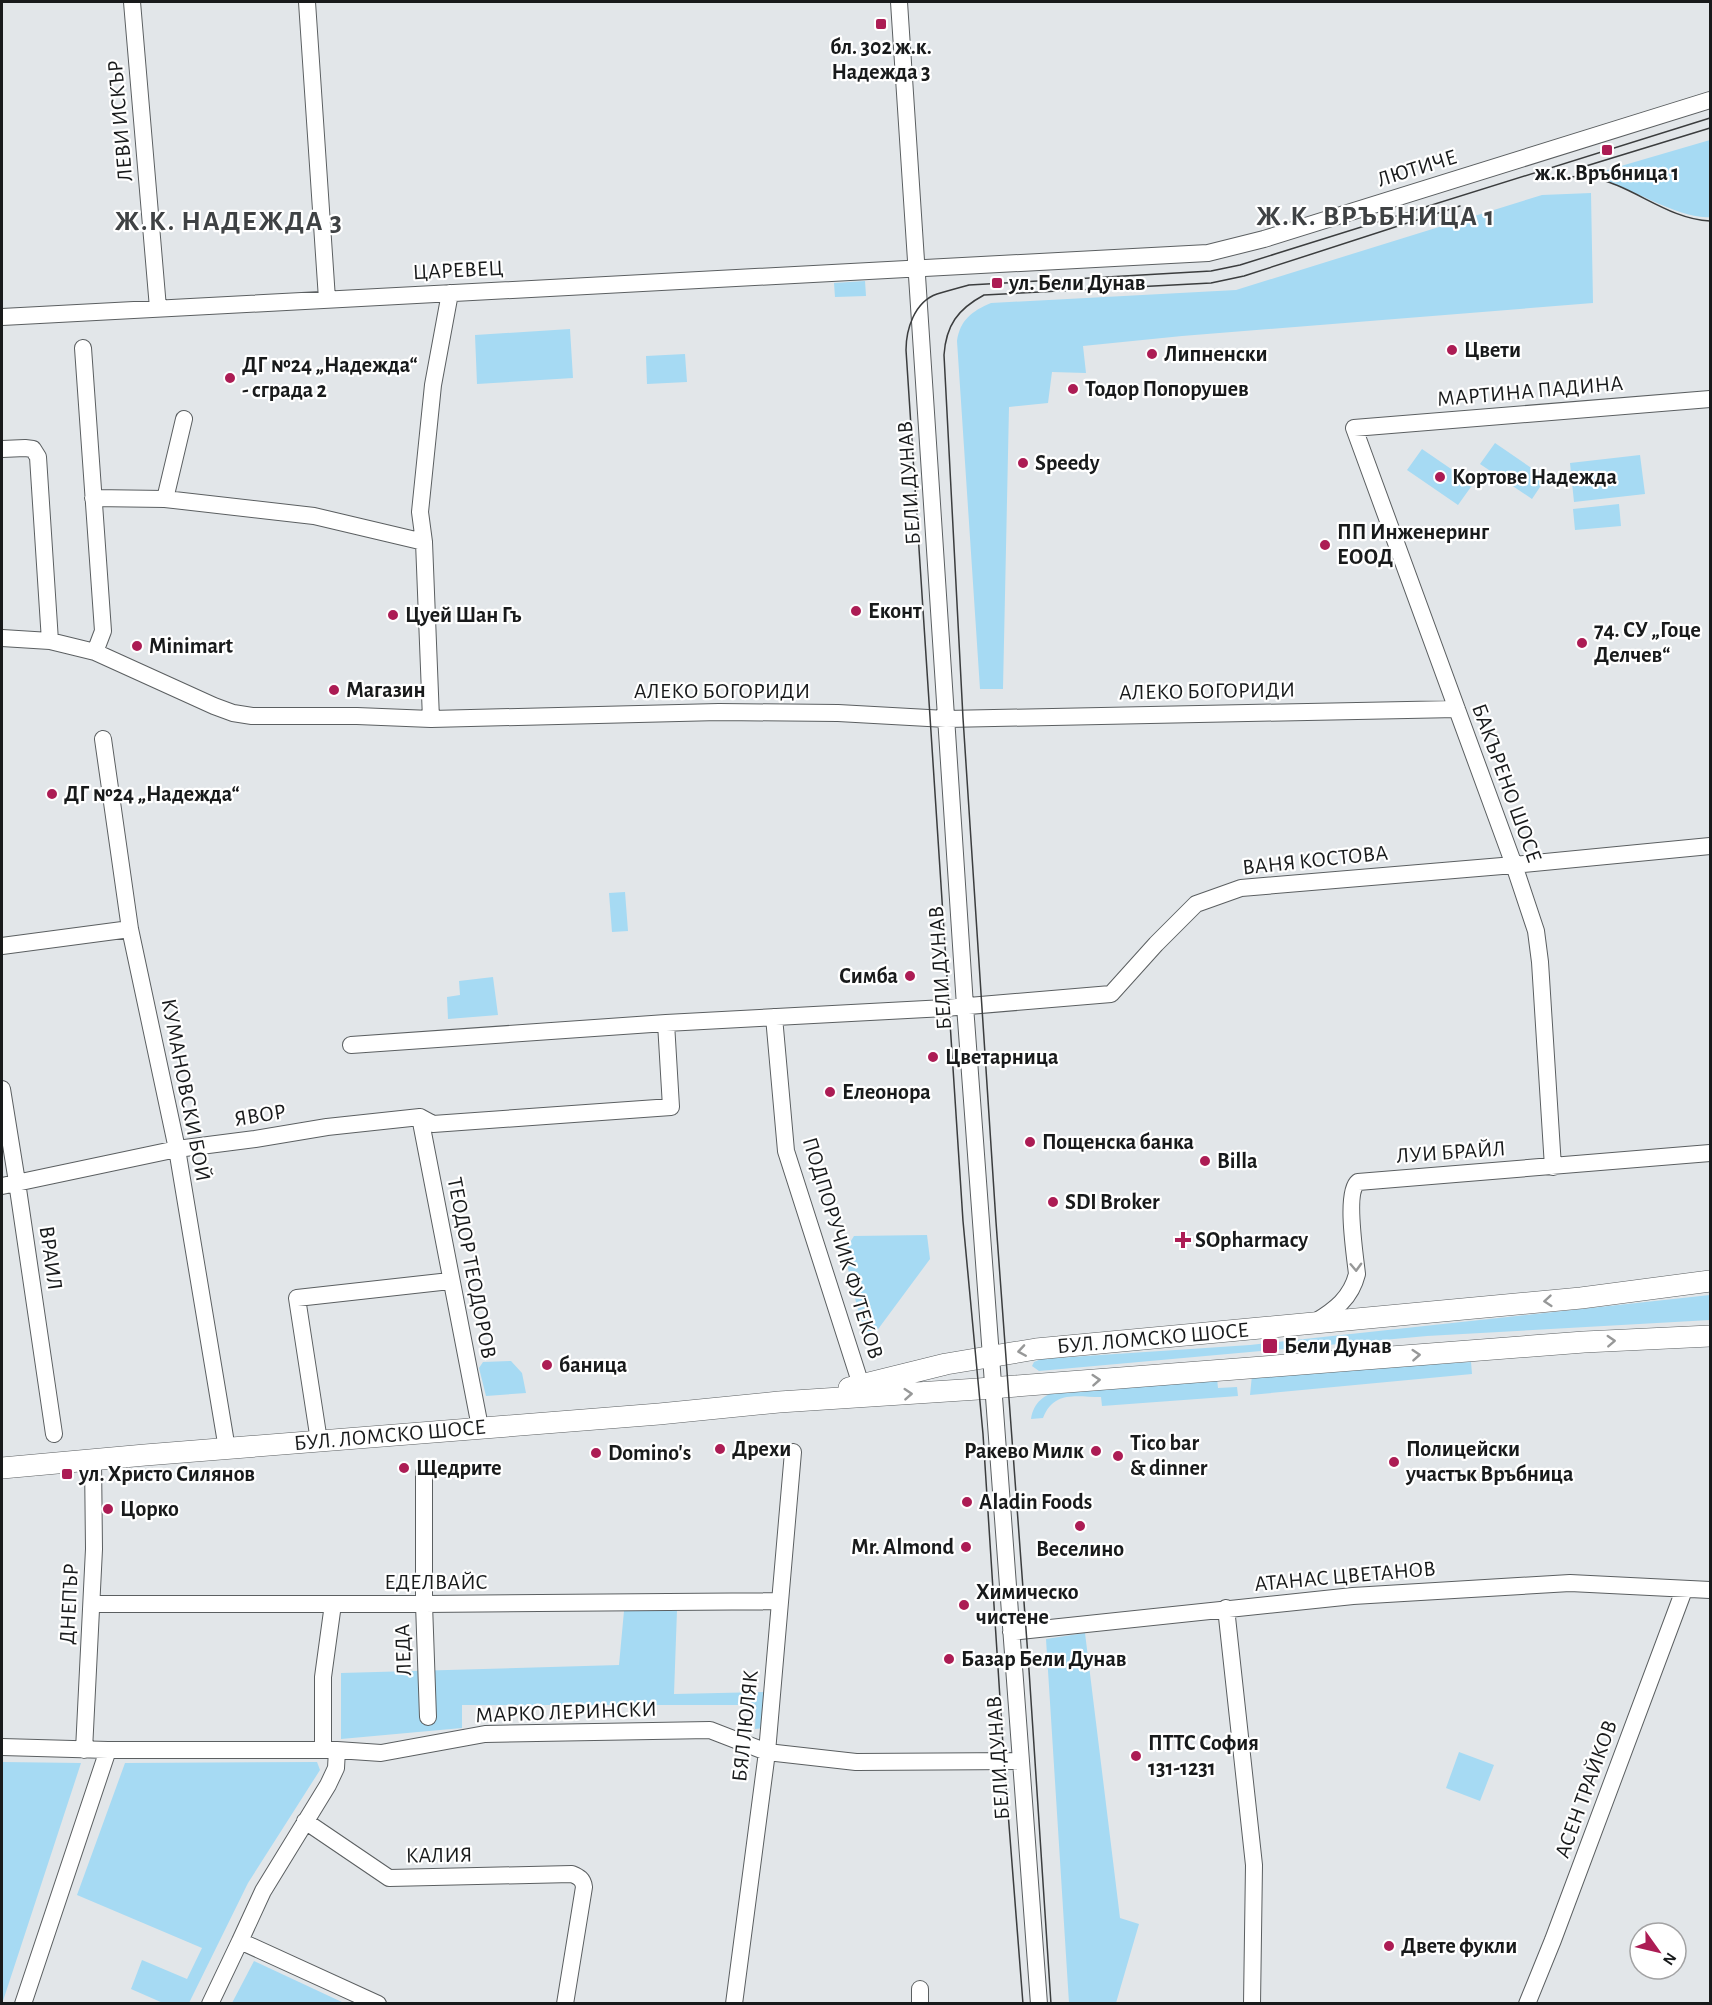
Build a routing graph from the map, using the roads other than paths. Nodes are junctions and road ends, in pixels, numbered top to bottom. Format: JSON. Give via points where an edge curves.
{"nodes":[{"id":1,"x":132,"y":2,"type":"edge"},
{"id":2,"x":308,"y":2,"type":"edge"},
{"id":3,"x":899,"y":2,"type":"edge"},
{"id":4,"x":1710,"y":100,"type":"edge"},
{"id":5,"x":917,"y":268,"type":"junction"},
{"id":6,"x":450,"y":293,"type":"junction"},
{"id":7,"x":327,"y":299,"type":"junction"},
{"id":8,"x":158,"y":308,"type":"junction"},
{"id":9,"x":2,"y":317,"type":"edge"},
{"id":10,"x":83,"y":348,"type":"dead end"},
{"id":11,"x":1710,"y":399,"type":"edge"},
{"id":12,"x":184,"y":419,"type":"dead end"},
{"id":13,"x":1354,"y":428,"type":"joint"},
{"id":14,"x":2,"y":449,"type":"edge"},
{"id":15,"x":93,"y":498,"type":"junction"},
{"id":16,"x":165,"y":499,"type":"junction"},
{"id":17,"x":424,"y":542,"type":"junction"},
{"id":18,"x":2,"y":638,"type":"edge"},
{"id":19,"x":50,"y":641,"type":"junction"},
{"id":20,"x":94,"y":652,"type":"junction"},
{"id":21,"x":1457,"y":709,"type":"junction"},
{"id":22,"x":431,"y":719,"type":"junction"},
{"id":23,"x":946,"y":719,"type":"junction"},
{"id":24,"x":103,"y":739,"type":"dead end"},
{"id":25,"x":1710,"y":846,"type":"edge"},
{"id":26,"x":1514,"y":865,"type":"junction"},
{"id":27,"x":130,"y":928,"type":"junction"},
{"id":28,"x":2,"y":946,"type":"edge"},
{"id":29,"x":965,"y":1006,"type":"junction"},
{"id":30,"x":774,"y":1017,"type":"junction"},
{"id":31,"x":666,"y":1023,"type":"junction"},
{"id":32,"x":351,"y":1045,"type":"dead end"},
{"id":33,"x":2,"y":1089,"type":"edge"},
{"id":34,"x":420,"y":1117,"type":"junction"},
{"id":35,"x":177,"y":1149,"type":"junction"},
{"id":36,"x":1710,"y":1153,"type":"edge"},
{"id":37,"x":1553,"y":1167,"type":"junction"},
{"id":38,"x":9,"y":1184,"type":"edge"},
{"id":39,"x":450,"y":1281,"type":"junction"},
{"id":40,"x":1710,"y":1281,"type":"edge"},
{"id":41,"x":1313,"y":1323,"type":"junction"},
{"id":42,"x":1710,"y":1336,"type":"edge"},
{"id":43,"x":990,"y":1356,"type":"junction"},
{"id":44,"x":861,"y":1385,"type":"junction"},
{"id":45,"x":993,"y":1388,"type":"junction"},
{"id":46,"x":779,"y":1402,"type":"junction"},
{"id":47,"x":480,"y":1427,"type":"junction"},
{"id":48,"x":54,"y":1434,"type":"dead end"},
{"id":49,"x":319,"y":1441,"type":"junction"},
{"id":50,"x":226,"y":1449,"type":"junction"},
{"id":51,"x":793,"y":1452,"type":"dead end"},
{"id":52,"x":93,"y":1459,"type":"junction"},
{"id":53,"x":2,"y":1468,"type":"edge"},
{"id":54,"x":424,"y":1473,"type":"dead end"},
{"id":55,"x":1684,"y":1590,"type":"junction"},
{"id":56,"x":1710,"y":1590,"type":"edge"},
{"id":57,"x":780,"y":1601,"type":"junction"},
{"id":58,"x":92,"y":1604,"type":"junction"},
{"id":59,"x":333,"y":1604,"type":"junction"},
{"id":60,"x":424,"y":1605,"type":"junction"},
{"id":61,"x":1226,"y":1608,"type":"junction"},
{"id":62,"x":1011,"y":1632,"type":"junction"},
{"id":63,"x":428,"y":1717,"type":"dead end"},
{"id":64,"x":2,"y":1747,"type":"edge"},
{"id":65,"x":84,"y":1750,"type":"junction"},
{"id":66,"x":108,"y":1750,"type":"junction"},
{"id":67,"x":330,"y":1750,"type":"junction"},
{"id":68,"x":767,"y":1752,"type":"junction"},
{"id":69,"x":1021,"y":1761,"type":"junction"},
{"id":70,"x":305,"y":1821,"type":"junction"},
{"id":71,"x":240,"y":1941,"type":"junction"},
{"id":72,"x":23,"y":2004,"type":"edge"},
{"id":73,"x":210,"y":2004,"type":"edge"},
{"id":74,"x":378,"y":2004,"type":"edge"},
{"id":75,"x":565,"y":2004,"type":"edge"},
{"id":76,"x":734,"y":2004,"type":"edge"},
{"id":77,"x":1039,"y":2004,"type":"edge"},
{"id":78,"x":1252,"y":2004,"type":"edge"},
{"id":79,"x":1527,"y":2004,"type":"edge"}],
"edges":[{"from":1,"to":8,"type":"street","name":"ЛЕВИ ИСКЪР"},
{"from":2,"to":7,"type":"street"},
{"from":3,"to":5,"type":"street","name":"БЕЛИ ДУНАВ"},
{"from":4,"to":5,"type":"street","name":"ЛЮТИЧЕ","via":[[1275,236],[1208,253]]},
{"from":5,"to":6,"type":"street","name":"ЦАРЕВЕЦ"},
{"from":5,"to":23,"type":"street","name":"БЕЛИ ДУНАВ"},
{"from":6,"to":7,"type":"street","name":"ЦАРЕВЕЦ"},
{"from":6,"to":17,"type":"street","via":[[430,403],[420,512]]},
{"from":7,"to":8,"type":"street","name":"ЦАРЕВЕЦ"},
{"from":8,"to":9,"type":"street","name":"ЦАРЕВЕЦ"},
{"from":10,"to":15,"type":"street"},
{"from":11,"to":13,"type":"street","name":"МАРТИНА ПАДИНА"},
{"from":12,"to":16,"type":"street"},
{"from":13,"to":21,"type":"street","name":"БАКЪРЕНО ШОСЕ"},
{"from":14,"to":19,"type":"street","via":[[25,448],[38,457]]},
{"from":15,"to":16,"type":"street"},
{"from":15,"to":20,"type":"street","via":[[103,631]]},
{"from":16,"to":17,"type":"street","via":[[314,516]]},
{"from":17,"to":22,"type":"street"},
{"from":18,"to":19,"type":"street","name":"АЛЕКО БОГОРИДИ"},
{"from":19,"to":20,"type":"street","name":"АЛЕКО БОГОРИДИ"},
{"from":20,"to":22,"type":"street","name":"АЛЕКО БОГОРИДИ","via":[[233,713]]},
{"from":21,"to":23,"type":"street","name":"АЛЕКО БОГОРИДИ"},
{"from":21,"to":26,"type":"street","name":"БАКЪРЕНО ШОСЕ"},
{"from":22,"to":23,"type":"street","name":"АЛЕКО БОГОРИДИ","via":[[719,711],[838,712]]},
{"from":23,"to":29,"type":"street","name":"БЕЛИ ДУНАВ"},
{"from":24,"to":27,"type":"street","name":"КУМАНОВСКИ БОЙ"},
{"from":25,"to":26,"type":"street","name":"ВАНЯ КОСТОВА"},
{"from":26,"to":29,"type":"street","name":"ВАНЯ КОСТОВА","via":[[1241,888],[1196,904],[1112,994]]},
{"from":26,"to":37,"type":"street","name":"БАКЪРЕНО ШОСЕ","via":[[1536,931]]},
{"from":27,"to":28,"type":"street"},
{"from":27,"to":35,"type":"street","name":"КУМАНОВСКИ БОЙ"},
{"from":29,"to":30,"type":"street","name":"ВАНЯ КОСТОВА"},
{"from":29,"to":43,"type":"street","name":"БЕЛИ ДУНАВ"},
{"from":30,"to":31,"type":"street","name":"ВАНЯ КОСТОВА"},
{"from":30,"to":44,"type":"street","name":"ПОДПОРУЧИК ФУТЕКОВ","via":[[786,1151]]},
{"from":31,"to":32,"type":"street","name":"ВАНЯ КОСТОВА"},
{"from":31,"to":34,"type":"street","name":"ЯВОР","via":[[671,1107],[433,1124]]},
{"from":33,"to":38,"type":"street","name":"ВРАИЛ"},
{"from":34,"to":35,"type":"street","name":"ЯВОР"},
{"from":34,"to":39,"type":"street","name":"ТЕОДОР ТЕОДОРОВ"},
{"from":35,"to":38,"type":"street","name":"ЯВОР"},
{"from":35,"to":50,"type":"street","name":"КУМАНОВСКИ БОЙ"},
{"from":36,"to":37,"type":"street","name":"ЛУИ БРАЙЛ"},
{"from":37,"to":41,"type":"street","name":"ЛУИ БРАЙЛ","one_way":true,"via":[[1358,1182],[1352,1188],[1351,1209],[1355,1282],[1334,1310]]},
{"from":38,"to":48,"type":"street","name":"ВРАИЛ"},
{"from":39,"to":47,"type":"street","name":"ТЕОДОР ТЕОДОРОВ"},
{"from":39,"to":49,"type":"street","via":[[297,1299]]},
{"from":40,"to":41,"type":"main road","name":"БУЛ. ЛОМСКО ШОСЕ","one_way":true,"via":[[1581,1298]]},
{"from":41,"to":43,"type":"main road","name":"БУЛ. ЛОМСКО ШОСЕ","one_way":true},
{"from":45,"to":42,"type":"main road","name":"БУЛ. ЛОМСКО ШОСЕ","one_way":true,"via":[[1584,1342]]},
{"from":43,"to":44,"type":"main road","name":"БУЛ. ЛОМСКО ШОСЕ"},
{"from":43,"to":45,"type":"street","name":"БЕЛИ ДУНАВ"},
{"from":44,"to":46,"type":"main road","name":"БУЛ. ЛОМСКО ШОСЕ"},
{"from":46,"to":45,"type":"main road","name":"БУЛ. ЛОМСКО ШОСЕ","one_way":true},
{"from":45,"to":62,"type":"street","name":"БЕЛИ ДУНАВ"},
{"from":46,"to":47,"type":"main road","name":"БУЛ. ЛОМСКО ШОСЕ"},
{"from":47,"to":49,"type":"main road","name":"БУЛ. ЛОМСКО ШОСЕ"},
{"from":49,"to":50,"type":"main road","name":"БУЛ. ЛОМСКО ШОСЕ"},
{"from":50,"to":52,"type":"main road","name":"БУЛ. ЛОМСКО ШОСЕ"},
{"from":51,"to":57,"type":"street","name":"БЯЛ ЛЮЛЯК"},
{"from":52,"to":53,"type":"main road","name":"БУЛ. ЛОМСКО ШОСЕ"},
{"from":52,"to":58,"type":"street","name":"ДНЕПЪР"},
{"from":54,"to":60,"type":"street","name":"ЛЕДА"},
{"from":55,"to":56,"type":"street","name":"АТАНАС ЦВЕТАНОВ"},
{"from":55,"to":61,"type":"street","name":"АТАНАС ЦВЕТАНОВ","via":[[1570,1583]]},
{"from":55,"to":79,"type":"street","name":"АСЕН ТРАЙКОВ"},
{"from":57,"to":60,"type":"street","name":"ЕДЕЛВАЙС"},
{"from":57,"to":68,"type":"street","name":"БЯЛ ЛЮЛЯК"},
{"from":58,"to":59,"type":"street","name":"ЕДЕЛВАЙС"},
{"from":58,"to":65,"type":"street","name":"ДНЕПЪР"},
{"from":59,"to":60,"type":"street","name":"ЕДЕЛВАЙС"},
{"from":59,"to":67,"type":"street","via":[[322,1677]]},
{"from":60,"to":63,"type":"street","name":"ЛЕДА"},
{"from":61,"to":62,"type":"street","name":"АТАНАС ЦВЕТАНОВ"},
{"from":61,"to":78,"type":"street","via":[[1254,1865]]},
{"from":62,"to":69,"type":"street","name":"БЕЛИ ДУНАВ"},
{"from":64,"to":65,"type":"street","name":"МАРКО ЛЕРИНСКИ"},
{"from":65,"to":66,"type":"street","name":"МАРКО ЛЕРИНСКИ"},
{"from":66,"to":67,"type":"street","name":"МАРКО ЛЕРИНСКИ"},
{"from":66,"to":72,"type":"street"},
{"from":67,"to":68,"type":"street","name":"МАРКО ЛЕРИНСКИ","via":[[381,1753],[485,1734],[710,1730]]},
{"from":67,"to":70,"type":"street","via":[[336,1768]]},
{"from":68,"to":69,"type":"street","name":"МАРКО ЛЕРИНСКИ","via":[[855,1762]]},
{"from":68,"to":76,"type":"street","name":"БЯЛ ЛЮЛЯК"},
{"from":69,"to":77,"type":"street","name":"БЕЛИ ДУНАВ"},
{"from":70,"to":71,"type":"street","via":[[263,1891]]},
{"from":70,"to":75,"type":"street","name":"КАЛИЯ","via":[[390,1878],[572,1874],[583,1881]]},
{"from":71,"to":73,"type":"street"},
{"from":71,"to":74,"type":"street"}]}
